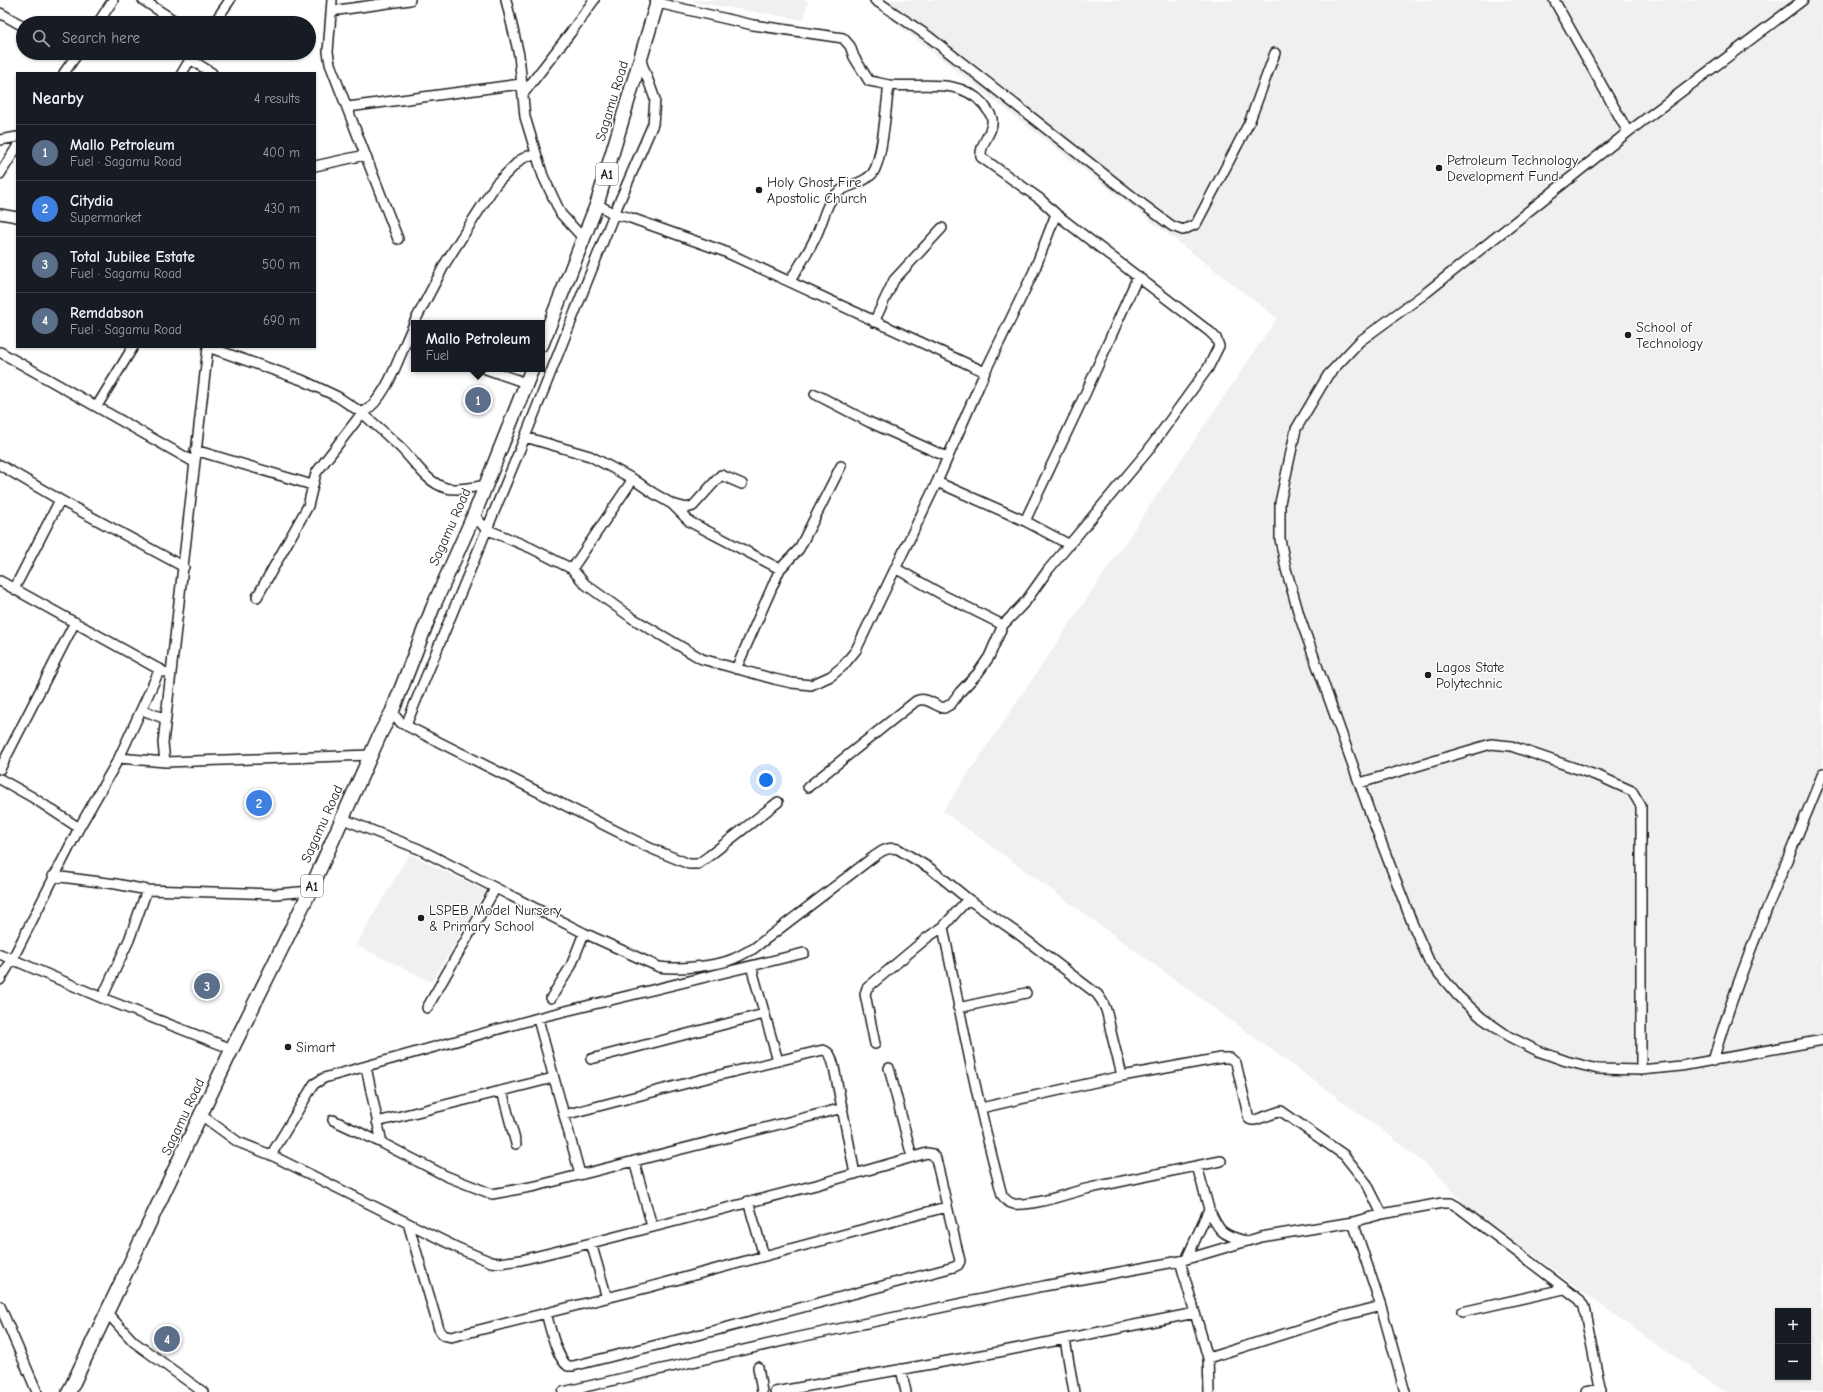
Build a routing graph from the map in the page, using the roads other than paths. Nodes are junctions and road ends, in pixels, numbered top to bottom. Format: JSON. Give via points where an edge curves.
{"nodes":[{"id":1,"x":113,"y":0,"type":"edge"},
{"id":2,"x":143,"y":0,"type":"edge"},
{"id":3,"x":230,"y":0,"type":"edge"},
{"id":4,"x":332,"y":0,"type":"edge"},
{"id":5,"x":410,"y":0,"type":"edge"},
{"id":6,"x":506,"y":0,"type":"edge"},
{"id":7,"x":594,"y":0,"type":"edge"},
{"id":8,"x":875,"y":0,"type":"edge"},
{"id":9,"x":1554,"y":0,"type":"edge"},
{"id":10,"x":1803,"y":0,"type":"edge"},
{"id":11,"x":658,"y":1,"type":"edge"},
{"id":12,"x":331,"y":11,"type":"junction"},
{"id":13,"x":0,"y":13,"type":"edge"},
{"id":14,"x":103,"y":16,"type":"edge"},
{"id":15,"x":167,"y":16,"type":"edge"},
{"id":16,"x":219,"y":16,"type":"edge"},
{"id":17,"x":16,"y":22,"type":"edge"},
{"id":18,"x":1275,"y":53,"type":"dead end"},
{"id":19,"x":70,"y":60,"type":"edge"},
{"id":20,"x":190,"y":60,"type":"edge"},
{"id":21,"x":197,"y":60,"type":"edge"},
{"id":22,"x":641,"y":61,"type":"junction"},
{"id":23,"x":64,"y":72,"type":"edge"},
{"id":24,"x":183,"y":72,"type":"edge"},
{"id":25,"x":211,"y":72,"type":"edge"},
{"id":26,"x":521,"y":84,"type":"junction"},
{"id":27,"x":889,"y":85,"type":"junction"},
{"id":28,"x":523,"y":94,"type":"junction"},
{"id":29,"x":348,"y":107,"type":"junction"},
{"id":30,"x":1628,"y":132,"type":"junction"},
{"id":31,"x":16,"y":137,"type":"edge"},
{"id":32,"x":0,"y":140,"type":"edge"},
{"id":33,"x":16,"y":149,"type":"edge"},
{"id":34,"x":365,"y":155,"type":"junction"},
{"id":35,"x":536,"y":155,"type":"junction"},
{"id":36,"x":316,"y":166,"type":"edge"},
{"id":37,"x":0,"y":174,"type":"edge"},
{"id":38,"x":597,"y":204,"type":"junction"},
{"id":39,"x":0,"y":214,"type":"edge"},
{"id":40,"x":614,"y":214,"type":"junction"},
{"id":41,"x":1056,"y":214,"type":"junction"},
{"id":42,"x":16,"y":217,"type":"edge"},
{"id":43,"x":942,"y":228,"type":"dead end"},
{"id":44,"x":583,"y":238,"type":"junction"},
{"id":45,"x":398,"y":239,"type":"dead end"},
{"id":46,"x":1138,"y":276,"type":"junction"},
{"id":47,"x":790,"y":281,"type":"junction"},
{"id":48,"x":416,"y":320,"type":"edge"},
{"id":49,"x":874,"y":322,"type":"junction"},
{"id":50,"x":545,"y":336,"type":"edge"},
{"id":51,"x":410,"y":342,"type":"edge"},
{"id":52,"x":132,"y":348,"type":"edge"},
{"id":53,"x":208,"y":348,"type":"edge"},
{"id":54,"x":211,"y":348,"type":"edge"},
{"id":55,"x":0,"y":352,"type":"edge"},
{"id":56,"x":495,"y":372,"type":"edge"},
{"id":57,"x":531,"y":372,"type":"edge"},
{"id":58,"x":985,"y":372,"type":"junction"},
{"id":59,"x":526,"y":383,"type":"junction"},
{"id":60,"x":815,"y":394,"type":"dead end"},
{"id":61,"x":97,"y":406,"type":"junction"},
{"id":62,"x":362,"y":413,"type":"junction"},
{"id":63,"x":525,"y":437,"type":"junction"},
{"id":64,"x":195,"y":450,"type":"junction"},
{"id":65,"x":947,"y":457,"type":"junction"},
{"id":66,"x":194,"y":462,"type":"junction"},
{"id":67,"x":0,"y":465,"type":"edge"},
{"id":68,"x":840,"y":466,"type":"dead end"},
{"id":69,"x":633,"y":479,"type":"junction"},
{"id":70,"x":937,"y":482,"type":"junction"},
{"id":71,"x":742,"y":484,"type":"dead end"},
{"id":72,"x":312,"y":485,"type":"junction"},
{"id":73,"x":486,"y":485,"type":"junction"},
{"id":74,"x":60,"y":500,"type":"junction"},
{"id":75,"x":672,"y":504,"type":"junction"},
{"id":76,"x":474,"y":515,"type":"junction"},
{"id":77,"x":1025,"y":521,"type":"junction"},
{"id":78,"x":486,"y":529,"type":"junction"},
{"id":79,"x":1070,"y":545,"type":"junction"},
{"id":80,"x":184,"y":567,"type":"junction"},
{"id":81,"x":895,"y":568,"type":"junction"},
{"id":82,"x":780,"y":569,"type":"junction"},
{"id":83,"x":572,"y":570,"type":"junction"},
{"id":84,"x":0,"y":581,"type":"edge"},
{"id":85,"x":14,"y":589,"type":"junction"},
{"id":86,"x":257,"y":597,"type":"dead end"},
{"id":87,"x":75,"y":622,"type":"junction"},
{"id":88,"x":1003,"y":625,"type":"junction"},
{"id":89,"x":160,"y":669,"type":"junction"},
{"id":90,"x":736,"y":670,"type":"junction"},
{"id":91,"x":170,"y":675,"type":"junction"},
{"id":92,"x":142,"y":710,"type":"junction"},
{"id":93,"x":392,"y":712,"type":"junction"},
{"id":94,"x":166,"y":719,"type":"junction"},
{"id":95,"x":406,"y":725,"type":"junction"},
{"id":96,"x":371,"y":755,"type":"junction"},
{"id":97,"x":119,"y":758,"type":"junction"},
{"id":98,"x":165,"y":762,"type":"junction"},
{"id":99,"x":0,"y":769,"type":"edge"},
{"id":100,"x":1823,"y":773,"type":"edge"},
{"id":101,"x":0,"y":779,"type":"edge"},
{"id":102,"x":1360,"y":783,"type":"junction"},
{"id":103,"x":808,"y":786,"type":"dead end"},
{"id":104,"x":778,"y":802,"type":"dead end"},
{"id":105,"x":343,"y":819,"type":"junction"},
{"id":106,"x":79,"y":828,"type":"junction"},
{"id":107,"x":54,"y":876,"type":"junction"},
{"id":108,"x":495,"y":889,"type":"junction"},
{"id":109,"x":147,"y":890,"type":"junction"},
{"id":110,"x":310,"y":891,"type":"junction"},
{"id":111,"x":968,"y":899,"type":"junction"},
{"id":112,"x":943,"y":927,"type":"junction"},
{"id":113,"x":584,"y":933,"type":"junction"},
{"id":114,"x":804,"y":953,"type":"dead end"},
{"id":115,"x":0,"y":954,"type":"edge"},
{"id":116,"x":12,"y":960,"type":"junction"},
{"id":117,"x":751,"y":966,"type":"junction"},
{"id":118,"x":0,"y":980,"type":"edge"},
{"id":119,"x":1026,"y":993,"type":"dead end"},
{"id":120,"x":102,"y":998,"type":"junction"},
{"id":121,"x":551,"y":998,"type":"dead end"},
{"id":122,"x":427,"y":1008,"type":"dead end"},
{"id":123,"x":958,"y":1008,"type":"junction"},
{"id":124,"x":764,"y":1014,"type":"junction"},
{"id":125,"x":538,"y":1019,"type":"junction"},
{"id":126,"x":1823,"y":1040,"type":"edge"},
{"id":127,"x":875,"y":1044,"type":"dead end"},
{"id":128,"x":232,"y":1049,"type":"junction"},
{"id":129,"x":591,"y":1059,"type":"dead end"},
{"id":130,"x":778,"y":1060,"type":"junction"},
{"id":131,"x":1712,"y":1061,"type":"junction"},
{"id":132,"x":366,"y":1067,"type":"junction"},
{"id":133,"x":889,"y":1068,"type":"dead end"},
{"id":134,"x":1641,"y":1070,"type":"junction"},
{"id":135,"x":1122,"y":1076,"type":"junction"},
{"id":136,"x":553,"y":1078,"type":"junction"},
{"id":137,"x":502,"y":1091,"type":"junction"},
{"id":138,"x":843,"y":1108,"type":"junction"},
{"id":139,"x":980,"y":1108,"type":"junction"},
{"id":140,"x":201,"y":1115,"type":"junction"},
{"id":141,"x":564,"y":1116,"type":"junction"},
{"id":142,"x":333,"y":1120,"type":"dead end"},
{"id":143,"x":377,"y":1122,"type":"junction"},
{"id":144,"x":382,"y":1143,"type":"junction"},
{"id":145,"x":516,"y":1144,"type":"dead end"},
{"id":146,"x":271,"y":1155,"type":"junction"},
{"id":147,"x":912,"y":1157,"type":"junction"},
{"id":148,"x":634,"y":1161,"type":"junction"},
{"id":149,"x":1221,"y":1161,"type":"dead end"},
{"id":150,"x":1197,"y":1166,"type":"junction"},
{"id":151,"x":580,"y":1174,"type":"junction"},
{"id":152,"x":855,"y":1174,"type":"junction"},
{"id":153,"x":748,"y":1201,"type":"junction"},
{"id":154,"x":946,"y":1207,"type":"junction"},
{"id":155,"x":1209,"y":1209,"type":"junction"},
{"id":156,"x":1382,"y":1214,"type":"junction"},
{"id":157,"x":1353,"y":1222,"type":"junction"},
{"id":158,"x":408,"y":1223,"type":"junction"},
{"id":159,"x":652,"y":1226,"type":"junction"},
{"id":160,"x":1246,"y":1241,"type":"junction"},
{"id":161,"x":591,"y":1243,"type":"junction"},
{"id":162,"x":764,"y":1256,"type":"junction"},
{"id":163,"x":1183,"y":1260,"type":"junction"},
{"id":164,"x":1564,"y":1289,"type":"junction"},
{"id":165,"x":606,"y":1298,"type":"junction"},
{"id":166,"x":0,"y":1306,"type":"edge"},
{"id":167,"x":1381,"y":1306,"type":"junction"},
{"id":168,"x":1195,"y":1312,"type":"junction"},
{"id":169,"x":1462,"y":1312,"type":"dead end"},
{"id":170,"x":107,"y":1313,"type":"junction"},
{"id":171,"x":546,"y":1313,"type":"junction"},
{"id":172,"x":1065,"y":1340,"type":"junction"},
{"id":173,"x":1208,"y":1358,"type":"junction"},
{"id":174,"x":758,"y":1367,"type":"dead end"},
{"id":175,"x":901,"y":1369,"type":"junction"},
{"id":176,"x":834,"y":1382,"type":"junction"},
{"id":177,"x":1601,"y":1390,"type":"edge"},
{"id":178,"x":37,"y":1392,"type":"edge"},
{"id":179,"x":69,"y":1392,"type":"edge"},
{"id":180,"x":203,"y":1392,"type":"edge"},
{"id":181,"x":562,"y":1392,"type":"edge"},
{"id":182,"x":762,"y":1392,"type":"edge"},
{"id":183,"x":775,"y":1392,"type":"edge"},
{"id":184,"x":836,"y":1392,"type":"edge"},
{"id":185,"x":906,"y":1392,"type":"edge"},
{"id":186,"x":1074,"y":1392,"type":"edge"},
{"id":187,"x":1209,"y":1392,"type":"edge"},
{"id":188,"x":1405,"y":1392,"type":"edge"},
{"id":189,"x":1586,"y":1392,"type":"edge"}],
"edges":[{"from":1,"to":14,"type":"street"},
{"from":2,"to":15,"type":"street"},
{"from":3,"to":16,"type":"street"},
{"from":4,"to":12,"type":"street"},
{"from":5,"to":12,"type":"street"},
{"from":6,"to":26,"type":"street","via":[[519,56]]},
{"from":7,"to":28,"type":"street"},
{"from":8,"to":18,"type":"street","via":[[928,36],[1137,200],[1172,226],[1183,230],[1196,224],[1250,124]]},
{"from":9,"to":30,"type":"street"},
{"from":10,"to":30,"type":"street"},
{"from":11,"to":22,"type":"highway","name":"Sagamu Road","number":"A1"},
{"from":11,"to":27,"type":"street","via":[[753,24],[842,38],[850,46],[869,81]]},
{"from":12,"to":29,"type":"street","via":[[328,52],[330,64]]},
{"from":13,"to":17,"type":"street"},
{"from":19,"to":23,"type":"street"},
{"from":20,"to":24,"type":"street"},
{"from":21,"to":25,"type":"street"},
{"from":22,"to":38,"type":"highway","name":"Sagamu Road","number":"A1"},
{"from":22,"to":40,"type":"street","via":[[655,99],[653,124]]},
{"from":26,"to":28,"type":"street"},
{"from":26,"to":29,"type":"street"},
{"from":27,"to":41,"type":"street","via":[[961,88],[975,95],[989,111],[992,119],[982,144],[981,157],[1040,199]]},
{"from":27,"to":47,"type":"street","via":[[877,166],[865,179],[837,192]]},
{"from":28,"to":35,"type":"street","via":[[525,117]]},
{"from":29,"to":34,"type":"street"},
{"from":30,"to":102,"type":"street","via":[[1427,292],[1360,341],[1328,375],[1296,429],[1280,503],[1280,539],[1300,618]]},
{"from":31,"to":32,"type":"street"},
{"from":33,"to":37,"type":"street"},
{"from":34,"to":36,"type":"street"},
{"from":34,"to":45,"type":"street"},
{"from":35,"to":44,"type":"street","via":[[555,204]]},
{"from":35,"to":48,"type":"street","via":[[520,160],[496,184],[446,262]]},
{"from":38,"to":40,"type":"street"},
{"from":38,"to":44,"type":"highway","name":"Sagamu Road","number":"A1"},
{"from":39,"to":42,"type":"street"},
{"from":40,"to":47,"type":"street","via":[[723,251]]},
{"from":40,"to":63,"type":"street"},
{"from":41,"to":46,"type":"street"},
{"from":41,"to":58,"type":"street","via":[[1034,271]]},
{"from":43,"to":49,"type":"street","via":[[894,280]]},
{"from":44,"to":50,"type":"highway","name":"Sagamu Road","number":"A1"},
{"from":46,"to":77,"type":"street"},
{"from":46,"to":79,"type":"street","via":[[1210,332],[1219,346],[1208,368],[1147,452]]},
{"from":47,"to":49,"type":"street"},
{"from":49,"to":58,"type":"street"},
{"from":51,"to":62,"type":"street","via":[[381,396],[371,408]]},
{"from":52,"to":61,"type":"street"},
{"from":53,"to":64,"type":"street"},
{"from":54,"to":62,"type":"street","via":[[302,380],[338,397]]},
{"from":55,"to":61,"type":"street"},
{"from":56,"to":59,"type":"street"},
{"from":57,"to":59,"type":"highway","name":"Sagamu Road","number":"A1"},
{"from":58,"to":65,"type":"street"},
{"from":59,"to":73,"type":"highway","name":"Sagamu Road","number":"A1"},
{"from":60,"to":65,"type":"street","via":[[869,422]]},
{"from":61,"to":66,"type":"street"},
{"from":62,"to":72,"type":"street","via":[[320,466]]},
{"from":62,"to":73,"type":"street","via":[[401,448],[414,465],[440,486],[471,488]]},
{"from":63,"to":69,"type":"street","via":[[579,452]]},
{"from":63,"to":78,"type":"street"},
{"from":64,"to":66,"type":"street"},
{"from":64,"to":72,"type":"street"},
{"from":65,"to":70,"type":"street"},
{"from":66,"to":80,"type":"street"},
{"from":67,"to":74,"type":"street"},
{"from":68,"to":82,"type":"street","via":[[799,549]]},
{"from":69,"to":75,"type":"street"},
{"from":69,"to":83,"type":"street"},
{"from":70,"to":77,"type":"street"},
{"from":70,"to":81,"type":"street"},
{"from":71,"to":75,"type":"street","via":[[721,475],[693,506],[688,508]]},
{"from":72,"to":86,"type":"street","via":[[308,506]]},
{"from":73,"to":76,"type":"highway","name":"Sagamu Road","number":"A1"},
{"from":74,"to":80,"type":"street"},
{"from":74,"to":85,"type":"street"},
{"from":75,"to":82,"type":"street","via":[[690,522]]},
{"from":76,"to":78,"type":"street"},
{"from":76,"to":93,"type":"highway","name":"Sagamu Road","number":"A1","via":[[433,607]]},
{"from":77,"to":79,"type":"street"},
{"from":78,"to":83,"type":"street","via":[[531,548]]},
{"from":78,"to":95,"type":"street"},
{"from":79,"to":88,"type":"street","via":[[1026,601]]},
{"from":80,"to":91,"type":"street"},
{"from":81,"to":88,"type":"street"},
{"from":81,"to":90,"type":"street","via":[[856,650],[831,676],[819,683],[803,685]]},
{"from":82,"to":90,"type":"street"},
{"from":83,"to":90,"type":"street","via":[[585,584],[650,629],[702,659]]},
{"from":84,"to":85,"type":"street"},
{"from":85,"to":87,"type":"street"},
{"from":87,"to":89,"type":"street"},
{"from":87,"to":99,"type":"street"},
{"from":88,"to":103,"type":"street","via":[[978,672],[948,707],[940,707],[921,699],[916,701]]},
{"from":89,"to":91,"type":"street"},
{"from":89,"to":92,"type":"street"},
{"from":91,"to":94,"type":"street"},
{"from":92,"to":94,"type":"street"},
{"from":92,"to":97,"type":"street"},
{"from":93,"to":95,"type":"street"},
{"from":93,"to":96,"type":"highway","name":"Sagamu Road","number":"A1"},
{"from":94,"to":98,"type":"street","via":[[163,743]]},
{"from":95,"to":104,"type":"street","via":[[554,801],[689,864],[698,864]]},
{"from":96,"to":98,"type":"street"},
{"from":96,"to":105,"type":"highway","name":"Sagamu Road","number":"A1"},
{"from":97,"to":98,"type":"street"},
{"from":97,"to":106,"type":"street"},
{"from":100,"to":131,"type":"street","via":[[1724,1019]]},
{"from":101,"to":106,"type":"street"},
{"from":102,"to":134,"type":"street","via":[[1413,925],[1430,963],[1458,996],[1482,1018],[1508,1036],[1538,1051],[1598,1069]]},
{"from":102,"to":134,"type":"street","via":[[1491,744],[1511,746],[1601,777],[1632,791],[1641,806]]},
{"from":105,"to":108,"type":"street","via":[[419,849]]},
{"from":105,"to":110,"type":"highway","name":"Sagamu Road","number":"A1"},
{"from":106,"to":107,"type":"street"},
{"from":107,"to":109,"type":"street"},
{"from":107,"to":116,"type":"street"},
{"from":108,"to":113,"type":"street"},
{"from":108,"to":122,"type":"street"},
{"from":109,"to":110,"type":"street","via":[[276,894]]},
{"from":109,"to":120,"type":"street","via":[[129,940]]},
{"from":110,"to":128,"type":"highway","name":"Sagamu Road","number":"A1"},
{"from":111,"to":112,"type":"street"},
{"from":111,"to":113,"type":"street","via":[[931,869],[892,847],[872,858],[753,949],[732,960],[659,967]]},
{"from":111,"to":135,"type":"street","via":[[1017,933],[1100,998],[1106,1008]]},
{"from":112,"to":123,"type":"street"},
{"from":112,"to":127,"type":"street","via":[[867,988]]},
{"from":113,"to":121,"type":"street","via":[[571,966]]},
{"from":114,"to":117,"type":"street"},
{"from":115,"to":116,"type":"street"},
{"from":116,"to":118,"type":"street"},
{"from":116,"to":120,"type":"street"},
{"from":117,"to":124,"type":"street"},
{"from":117,"to":125,"type":"street"},
{"from":119,"to":123,"type":"street"},
{"from":120,"to":128,"type":"street"},
{"from":123,"to":139,"type":"street"},
{"from":124,"to":129,"type":"street"},
{"from":124,"to":130,"type":"street"},
{"from":125,"to":132,"type":"street"},
{"from":125,"to":136,"type":"street"},
{"from":126,"to":131,"type":"street"},
{"from":128,"to":140,"type":"highway","name":"Sagamu Road","number":"A1"},
{"from":130,"to":138,"type":"street","via":[[827,1051],[831,1055]]},
{"from":130,"to":141,"type":"street"},
{"from":131,"to":134,"type":"street"},
{"from":132,"to":143,"type":"street"},
{"from":132,"to":146,"type":"street","via":[[324,1078],[314,1084]]},
{"from":133,"to":147,"type":"street"},
{"from":135,"to":139,"type":"street"},
{"from":135,"to":156,"type":"street","via":[[1230,1058],[1236,1063],[1249,1119],[1255,1120],[1281,1111],[1324,1140],[1344,1155],[1367,1184]]},
{"from":136,"to":137,"type":"street"},
{"from":136,"to":141,"type":"street"},
{"from":137,"to":143,"type":"street"},
{"from":137,"to":145,"type":"street"},
{"from":138,"to":148,"type":"street"},
{"from":138,"to":152,"type":"street"},
{"from":139,"to":150,"type":"street","via":[[1002,1195],[1012,1204]]},
{"from":140,"to":146,"type":"street","via":[[238,1142]]},
{"from":140,"to":170,"type":"highway","name":"Sagamu Road","number":"A1"},
{"from":141,"to":151,"type":"street"},
{"from":142,"to":144,"type":"street"},
{"from":143,"to":144,"type":"street"},
{"from":144,"to":151,"type":"street","via":[[446,1176],[492,1194]]},
{"from":146,"to":158,"type":"street"},
{"from":147,"to":152,"type":"street"},
{"from":147,"to":154,"type":"street","via":[[927,1153],[936,1159]]},
{"from":148,"to":151,"type":"street"},
{"from":148,"to":159,"type":"street"},
{"from":149,"to":150,"type":"street"},
{"from":150,"to":155,"type":"street"},
{"from":152,"to":153,"type":"street"},
{"from":153,"to":159,"type":"street"},
{"from":153,"to":162,"type":"street"},
{"from":154,"to":162,"type":"street"},
{"from":154,"to":171,"type":"street","via":[[960,1261],[958,1265],[717,1330],[590,1363],[568,1366],[557,1347]]},
{"from":155,"to":160,"type":"street","via":[[1222,1232],[1231,1238]]},
{"from":155,"to":163,"type":"street"},
{"from":156,"to":157,"type":"street"},
{"from":156,"to":164,"type":"street","via":[[1451,1203]]},
{"from":157,"to":160,"type":"street","via":[[1294,1230]]},
{"from":157,"to":167,"type":"street"},
{"from":158,"to":161,"type":"street","via":[[458,1248],[499,1263],[541,1256]]},
{"from":158,"to":171,"type":"street","via":[[435,1318],[443,1335],[462,1335]]},
{"from":159,"to":161,"type":"street"},
{"from":160,"to":163,"type":"street"},
{"from":161,"to":165,"type":"street"},
{"from":162,"to":165,"type":"street"},
{"from":163,"to":168,"type":"street"},
{"from":163,"to":181,"type":"street","via":[[800,1337]]},
{"from":164,"to":169,"type":"street"},
{"from":164,"to":177,"type":"street","via":[[1580,1300],[1584,1307]]},
{"from":165,"to":171,"type":"street"},
{"from":166,"to":178,"type":"street"},
{"from":167,"to":173,"type":"street"},
{"from":167,"to":188,"type":"street"},
{"from":168,"to":172,"type":"street"},
{"from":168,"to":173,"type":"street"},
{"from":170,"to":179,"type":"highway","name":"Sagamu Road","number":"A1"},
{"from":170,"to":180,"type":"street","via":[[134,1342]]},
{"from":172,"to":175,"type":"street"},
{"from":172,"to":186,"type":"street"},
{"from":173,"to":187,"type":"street"},
{"from":174,"to":182,"type":"street"},
{"from":175,"to":176,"type":"street"},
{"from":175,"to":185,"type":"street"},
{"from":176,"to":183,"type":"street"},
{"from":176,"to":184,"type":"street"},
{"from":177,"to":189,"type":"street"}]}
